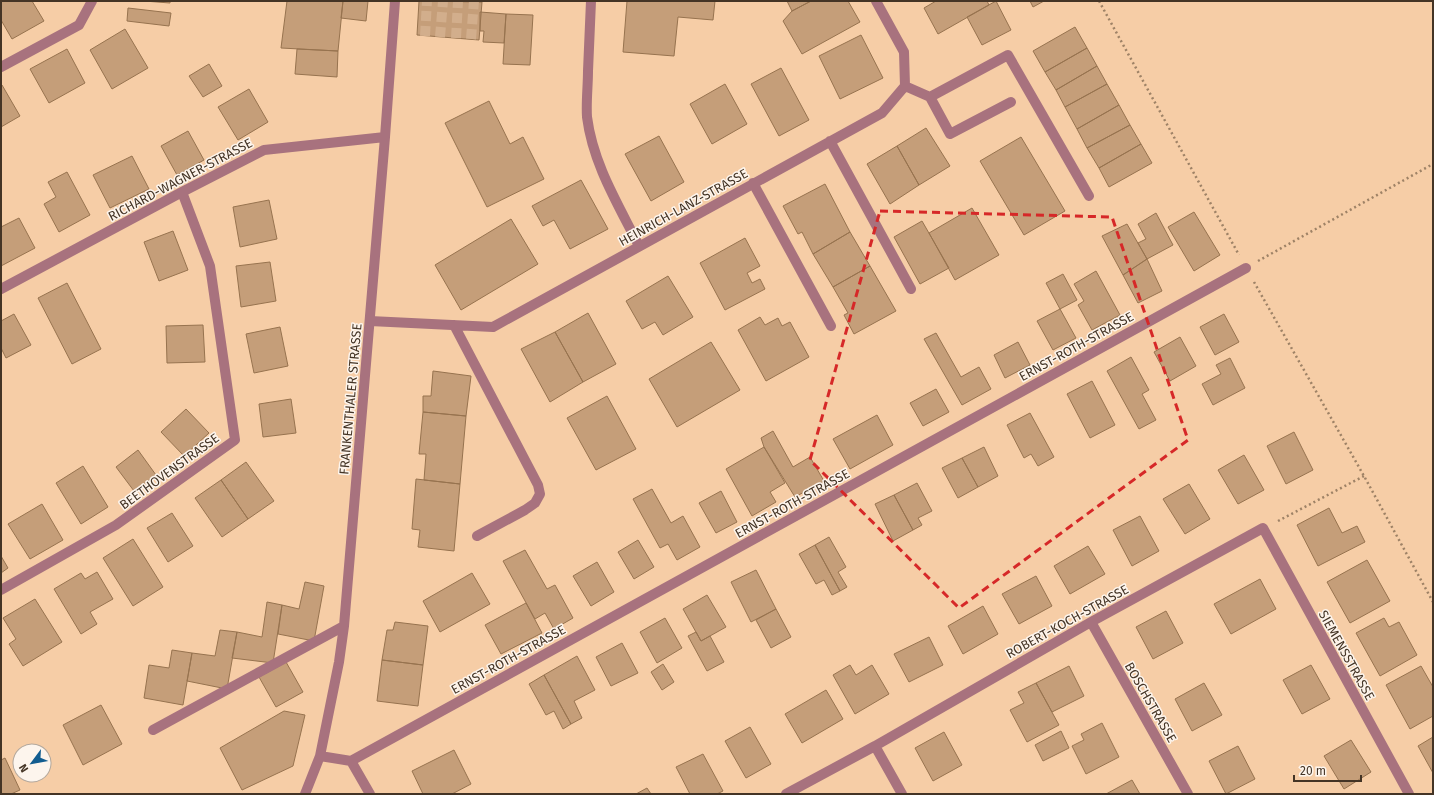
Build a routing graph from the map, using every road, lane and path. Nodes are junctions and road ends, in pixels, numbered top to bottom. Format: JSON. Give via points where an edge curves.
{"nodes":[{"id":1,"x":92,"y":1,"type":"edge"},
{"id":2,"x":395,"y":1,"type":"edge"},
{"id":3,"x":592,"y":1,"type":"edge"},
{"id":4,"x":876,"y":1,"type":"edge"},
{"id":5,"x":1099,"y":1,"type":"edge"},
{"id":6,"x":1,"y":67,"type":"edge"},
{"id":7,"x":905,"y":86,"type":"junction"},
{"id":8,"x":930,"y":97,"type":"junction"},
{"id":9,"x":1010,"y":102,"type":"dead end"},
{"id":10,"x":385,"y":136,"type":"junction"},
{"id":11,"x":830,"y":141,"type":"junction"},
{"id":12,"x":1433,"y":164,"type":"edge"},
{"id":13,"x":753,"y":183,"type":"junction"},
{"id":14,"x":182,"y":192,"type":"junction"},
{"id":15,"x":1089,"y":196,"type":"dead end"},
{"id":16,"x":640,"y":246,"type":"junction"},
{"id":17,"x":1246,"y":268,"type":"junction"},
{"id":18,"x":1,"y":289,"type":"edge"},
{"id":19,"x":910,"y":289,"type":"dead end"},
{"id":20,"x":370,"y":321,"type":"junction"},
{"id":21,"x":454,"y":325,"type":"junction"},
{"id":22,"x":831,"y":326,"type":"dead end"},
{"id":23,"x":1364,"y":476,"type":"junction"},
{"id":24,"x":1263,"y":528,"type":"junction"},
{"id":25,"x":477,"y":536,"type":"dead end"},
{"id":26,"x":1,"y":590,"type":"edge"},
{"id":27,"x":1433,"y":602,"type":"edge"},
{"id":28,"x":1090,"y":622,"type":"junction"},
{"id":29,"x":344,"y":626,"type":"junction"},
{"id":30,"x":153,"y":730,"type":"dead end"},
{"id":31,"x":875,"y":746,"type":"junction"},
{"id":32,"x":320,"y":756,"type":"junction"},
{"id":33,"x":351,"y":760,"type":"junction"},
{"id":34,"x":305,"y":794,"type":"edge"},
{"id":35,"x":370,"y":794,"type":"edge"},
{"id":36,"x":786,"y":794,"type":"edge"},
{"id":37,"x":902,"y":794,"type":"edge"},
{"id":38,"x":1188,"y":794,"type":"edge"},
{"id":39,"x":1408,"y":794,"type":"edge"}],
"edges":[{"from":1,"to":6,"type":"street","via":[[79,24]]},
{"from":2,"to":10,"type":"street","name":"FRANKENTHALER STRASSE"},
{"from":3,"to":16,"type":"street","via":[[587,95],[590,134],[606,182]]},
{"from":4,"to":7,"type":"street","via":[[904,52]]},
{"from":5,"to":17,"type":"path"},
{"from":7,"to":8,"type":"street"},
{"from":7,"to":11,"type":"street","name":"HEINRICH-LANZ-STRASSE","via":[[882,113]]},
{"from":8,"to":9,"type":"street","via":[[950,134]]},
{"from":8,"to":15,"type":"street","via":[[1008,55]]},
{"from":10,"to":14,"type":"street","name":"RICHARD-WAGNER-STRASSE","via":[[264,150]]},
{"from":10,"to":20,"type":"street","name":"FRANKENTHALER STRASSE"},
{"from":11,"to":13,"type":"street","name":"HEINRICH-LANZ-STRASSE"},
{"from":11,"to":19,"type":"street"},
{"from":12,"to":17,"type":"path"},
{"from":13,"to":16,"type":"street","name":"HEINRICH-LANZ-STRASSE"},
{"from":13,"to":22,"type":"street"},
{"from":14,"to":18,"type":"street","name":"RICHARD-WAGNER-STRASSE"},
{"from":14,"to":26,"type":"street","name":"BEETHOVENSTRASSE","via":[[210,266],[235,440],[116,525]]},
{"from":16,"to":21,"type":"street","name":"HEINRICH-LANZ-STRASSE","via":[[493,327]]},
{"from":17,"to":23,"type":"path"},
{"from":17,"to":33,"type":"street","name":"ERNST-ROTH-STRASSE"},
{"from":20,"to":21,"type":"street","name":"HEINRICH-LANZ-STRASSE"},
{"from":20,"to":29,"type":"street","name":"FRANKENTHALER STRASSE"},
{"from":21,"to":25,"type":"street","via":[[538,485],[540,494],[535,503],[525,510]]},
{"from":23,"to":24,"type":"path"},
{"from":23,"to":27,"type":"path"},
{"from":24,"to":28,"type":"street","name":"ROBERT-KOCH-STRASSE"},
{"from":24,"to":39,"type":"street","name":"SIEMENSSTRASSE"},
{"from":28,"to":31,"type":"street","name":"ROBERT-KOCH-STRASSE"},
{"from":28,"to":38,"type":"street","name":"BOSCHSTRASSE"},
{"from":29,"to":30,"type":"street"},
{"from":29,"to":32,"type":"street","name":"FRANKENTHALER STRASSE"},
{"from":31,"to":36,"type":"street","name":"ROBERT-KOCH-STRASSE"},
{"from":31,"to":37,"type":"street"},
{"from":32,"to":33,"type":"street"},
{"from":32,"to":34,"type":"street","name":"FRANKENTHALER STRASSE"},
{"from":33,"to":35,"type":"street"}]}
